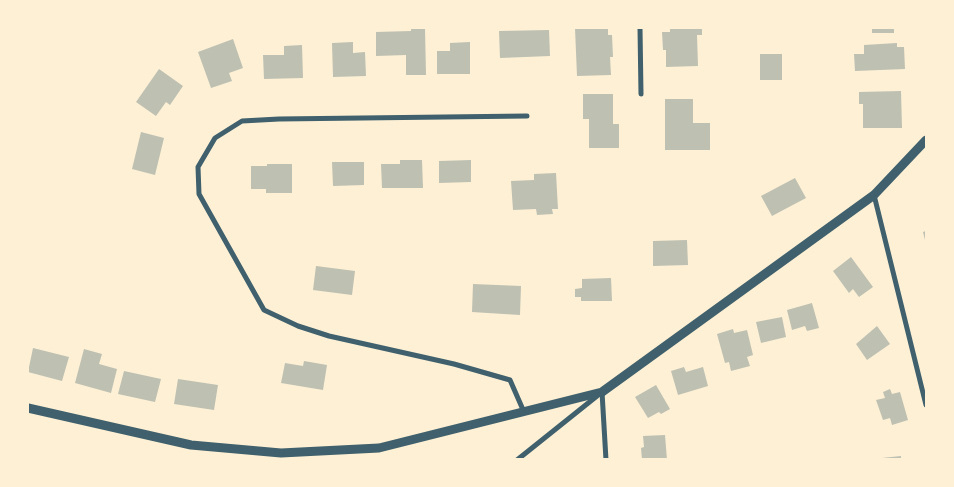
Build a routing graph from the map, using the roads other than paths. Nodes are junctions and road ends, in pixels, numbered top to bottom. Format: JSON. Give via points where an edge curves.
{"nodes":[{"id":1,"x":640,"y":28,"type":"edge"},
{"id":2,"x":641,"y":94,"type":"dead end"},
{"id":3,"x":527,"y":116,"type":"dead end"},
{"id":4,"x":926,"y":140,"type":"edge"},
{"id":5,"x":874,"y":195,"type":"junction"},
{"id":6,"x":602,"y":392,"type":"junction"},
{"id":7,"x":926,"y":405,"type":"edge"},
{"id":8,"x":28,"y":408,"type":"edge"},
{"id":9,"x":524,"y":412,"type":"junction"},
{"id":10,"x":517,"y":460,"type":"edge"},
{"id":11,"x":606,"y":460,"type":"edge"}],
"edges":[{"from":1,"to":2,"type":"street"},
{"from":3,"to":9,"type":"street","via":[[242,121],[215,138],[198,167],[199,194],[264,310],[321,333],[510,380]]},
{"from":4,"to":5,"type":"street"},
{"from":5,"to":6,"type":"street"},
{"from":5,"to":7,"type":"street"},
{"from":6,"to":9,"type":"street"},
{"from":6,"to":10,"type":"street"},
{"from":6,"to":11,"type":"street"},
{"from":8,"to":9,"type":"street","via":[[190,445],[281,453],[379,448]]}]}
